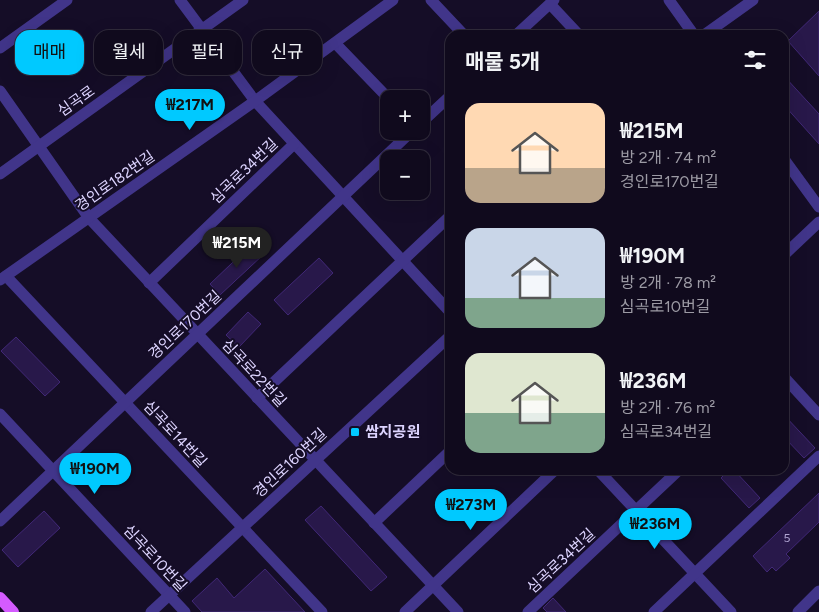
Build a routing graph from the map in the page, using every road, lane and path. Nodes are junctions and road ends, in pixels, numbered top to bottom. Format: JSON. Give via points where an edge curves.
{"nodes":[{"id":1,"x":180,"y":0,"type":"edge"},
{"id":2,"x":243,"y":0,"type":"edge"},
{"id":3,"x":394,"y":0,"type":"edge"},
{"id":4,"x":431,"y":0,"type":"edge"},
{"id":5,"x":669,"y":0,"type":"edge"},
{"id":6,"x":753,"y":0,"type":"edge"},
{"id":7,"x":60,"y":2,"type":"edge"},
{"id":8,"x":552,"y":2,"type":"edge"},
{"id":9,"x":202,"y":30,"type":"joint"},
{"id":10,"x":459,"y":30,"type":"edge"},
{"id":11,"x":521,"y":30,"type":"edge"},
{"id":12,"x":575,"y":30,"type":"edge"},
{"id":13,"x":690,"y":30,"type":"edge"},
{"id":14,"x":711,"y":30,"type":"edge"},
{"id":15,"x":335,"y":43,"type":"junction"},
{"id":16,"x":0,"y":48,"type":"edge"},
{"id":17,"x":173,"y":51,"type":"edge"},
{"id":18,"x":236,"y":75,"type":"edge"},
{"id":19,"x":380,"y":90,"type":"edge"},
{"id":20,"x":0,"y":91,"type":"edge"},
{"id":21,"x":255,"y":101,"type":"junction"},
{"id":22,"x":445,"y":101,"type":"edge"},
{"id":23,"x":430,"y":115,"type":"edge"},
{"id":24,"x":402,"y":140,"type":"edge"},
{"id":25,"x":294,"y":144,"type":"junction"},
{"id":26,"x":38,"y":147,"type":"junction"},
{"id":27,"x":789,"y":166,"type":"edge"},
{"id":28,"x":0,"y":174,"type":"edge"},
{"id":29,"x":343,"y":196,"type":"junction"},
{"id":30,"x":819,"y":208,"type":"edge"},
{"id":31,"x":89,"y":218,"type":"junction"},
{"id":32,"x":445,"y":221,"type":"edge"},
{"id":33,"x":819,"y":222,"type":"edge"},
{"id":34,"x":789,"y":250,"type":"edge"},
{"id":35,"x":402,"y":260,"type":"junction"},
{"id":36,"x":3,"y":278,"type":"edge"},
{"id":37,"x":149,"y":283,"type":"junction"},
{"id":38,"x":445,"y":307,"type":"edge"},
{"id":39,"x":197,"y":335,"type":"junction"},
{"id":40,"x":445,"y":341,"type":"edge"},
{"id":41,"x":789,"y":382,"type":"edge"},
{"id":42,"x":257,"y":398,"type":"junction"},
{"id":43,"x":125,"y":403,"type":"junction"},
{"id":44,"x":0,"y":414,"type":"edge"},
{"id":45,"x":819,"y":415,"type":"edge"},
{"id":46,"x":445,"y":456,"type":"edge"},
{"id":47,"x":819,"y":456,"type":"edge"},
{"id":48,"x":316,"y":460,"type":"junction"},
{"id":49,"x":53,"y":470,"type":"junction"},
{"id":50,"x":550,"y":475,"type":"edge"},
{"id":51,"x":603,"y":475,"type":"edge"},
{"id":52,"x":674,"y":475,"type":"edge"},
{"id":53,"x":636,"y":511,"type":"junction"},
{"id":54,"x":0,"y":521,"type":"edge"},
{"id":55,"x":374,"y":523,"type":"junction"},
{"id":56,"x":243,"y":528,"type":"junction"},
{"id":57,"x":695,"y":574,"type":"junction"},
{"id":58,"x":433,"y":586,"type":"junction"},
{"id":59,"x":819,"y":591,"type":"edge"},
{"id":60,"x":169,"y":595,"type":"junction"},
{"id":61,"x":0,"y":598,"type":"edge"},
{"id":62,"x":14,"y":612,"type":"edge"},
{"id":63,"x":151,"y":612,"type":"edge"},
{"id":64,"x":185,"y":612,"type":"edge"},
{"id":65,"x":322,"y":612,"type":"edge"},
{"id":66,"x":405,"y":612,"type":"edge"},
{"id":67,"x":458,"y":612,"type":"edge"},
{"id":68,"x":528,"y":612,"type":"edge"},
{"id":69,"x":654,"y":612,"type":"edge"},
{"id":70,"x":731,"y":612,"type":"edge"},
{"id":71,"x":798,"y":612,"type":"edge"}],
"edges":[{"from":1,"to":9,"type":"street","name":"심곡로34번길"},
{"from":2,"to":9,"type":"street","name":"심곡로"},
{"from":3,"to":15,"type":"street","name":"경인로182번길"},
{"from":4,"to":10,"type":"street"},
{"from":5,"to":13,"type":"street"},
{"from":6,"to":14,"type":"street"},
{"from":7,"to":16,"type":"street"},
{"from":8,"to":11,"type":"street"},
{"from":8,"to":12,"type":"street"},
{"from":15,"to":19,"type":"street"},
{"from":15,"to":21,"type":"street","name":"경인로182번길"},
{"from":17,"to":26,"type":"street","name":"심곡로"},
{"from":18,"to":21,"type":"street","name":"심곡로34번길"},
{"from":20,"to":26,"type":"street","name":"심곡로22번길"},
{"from":21,"to":25,"type":"street","name":"심곡로34번길"},
{"from":21,"to":31,"type":"street","name":"경인로182번길"},
{"from":22,"to":23,"type":"street"},
{"from":24,"to":29,"type":"street","name":"경인로170번길"},
{"from":25,"to":29,"type":"street","name":"심곡로34번길"},
{"from":25,"to":37,"type":"street","name":"심곡로34번길"},
{"from":26,"to":28,"type":"street","name":"심곡로"},
{"from":26,"to":31,"type":"street","name":"심곡로22번길"},
{"from":27,"to":30,"type":"street"},
{"from":29,"to":35,"type":"street","name":"심곡로34번길"},
{"from":29,"to":39,"type":"street","name":"경인로170번길"},
{"from":31,"to":36,"type":"street","name":"경인로182번길"},
{"from":31,"to":37,"type":"street","name":"심곡로22번길"},
{"from":32,"to":35,"type":"street"},
{"from":33,"to":34,"type":"street"},
{"from":35,"to":38,"type":"street","name":"심곡로34번길"},
{"from":35,"to":42,"type":"street"},
{"from":36,"to":43,"type":"street","name":"심곡로14번길"},
{"from":37,"to":39,"type":"street","name":"심곡로22번길"},
{"from":39,"to":42,"type":"street","name":"심곡로22번길"},
{"from":39,"to":43,"type":"street","name":"경인로170번길"},
{"from":40,"to":48,"type":"street","name":"경인로160번길"},
{"from":41,"to":45,"type":"street"},
{"from":42,"to":48,"type":"street","name":"심곡로22번길"},
{"from":43,"to":49,"type":"street","name":"경인로170번길"},
{"from":43,"to":56,"type":"street","name":"심곡로14번길"},
{"from":44,"to":49,"type":"street","name":"심곡로10번길"},
{"from":46,"to":55,"type":"street"},
{"from":47,"to":57,"type":"street"},
{"from":48,"to":55,"type":"street","name":"심곡로22번길"},
{"from":48,"to":56,"type":"street","name":"경인로160번길"},
{"from":49,"to":54,"type":"street","name":"경인로170번길"},
{"from":49,"to":60,"type":"street","name":"심곡로10번길"},
{"from":50,"to":58,"type":"street"},
{"from":51,"to":53,"type":"street"},
{"from":52,"to":53,"type":"street","name":"심곡로34번길"},
{"from":53,"to":57,"type":"street"},
{"from":53,"to":68,"type":"street","name":"심곡로34번길"},
{"from":55,"to":58,"type":"street","name":"심곡로22번길"},
{"from":56,"to":60,"type":"street","name":"경인로160번길"},
{"from":56,"to":65,"type":"street","name":"심곡로14번길"},
{"from":57,"to":69,"type":"street"},
{"from":57,"to":70,"type":"street"},
{"from":58,"to":66,"type":"street"},
{"from":58,"to":67,"type":"street","name":"심곡로22번길"},
{"from":59,"to":71,"type":"street"},
{"from":60,"to":63,"type":"street","name":"경인로160번길"},
{"from":60,"to":64,"type":"street","name":"심곡로10번길"},
{"from":61,"to":62,"type":"main road"}]}
